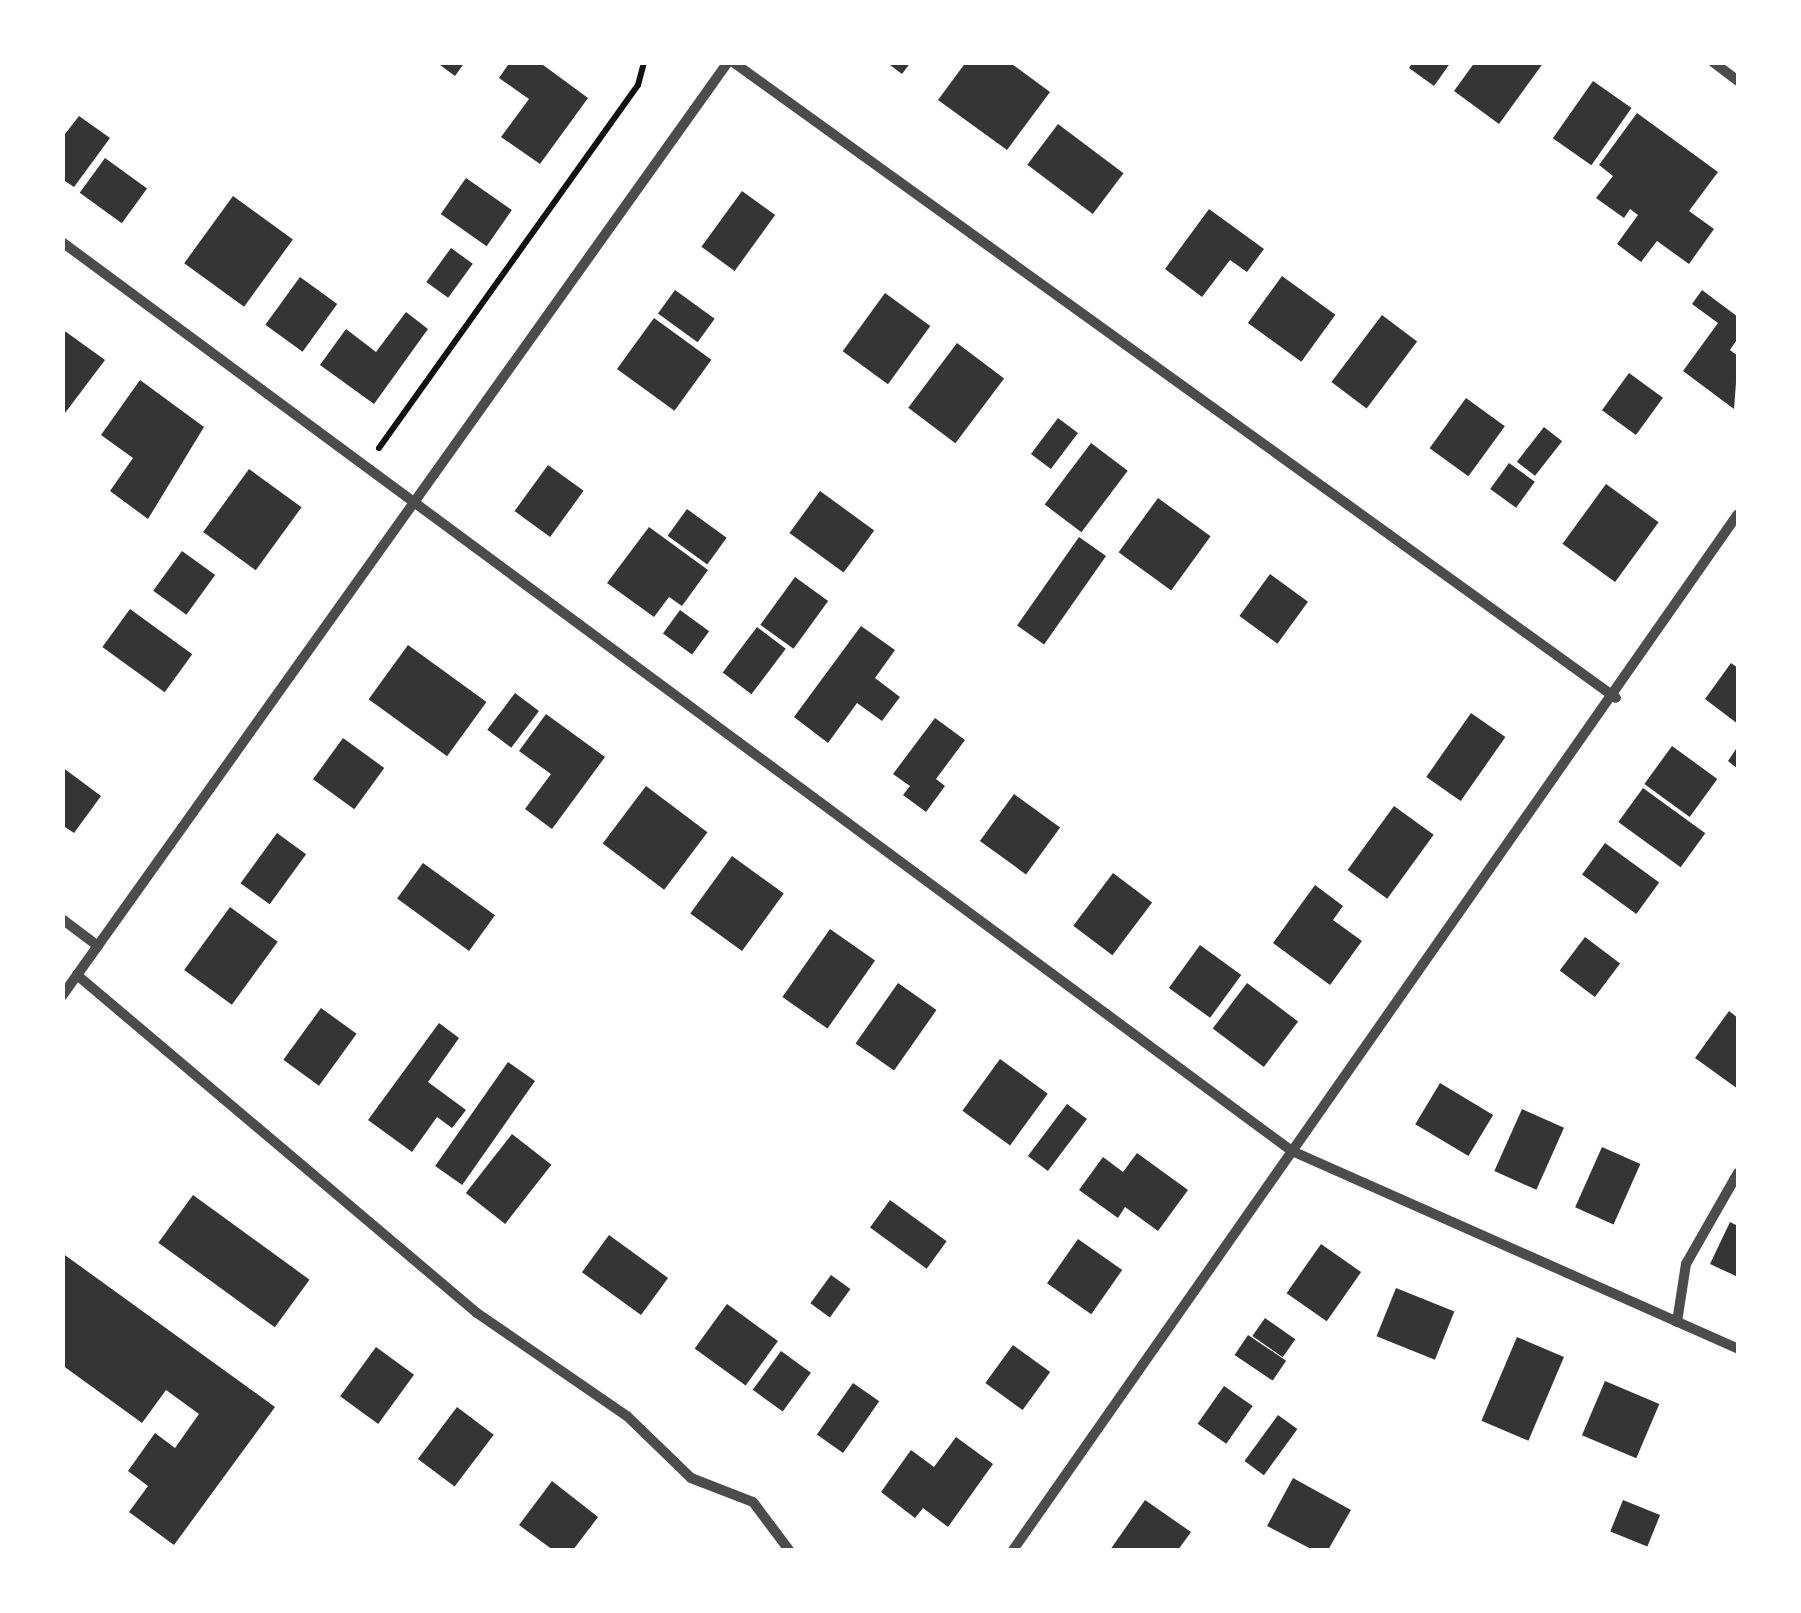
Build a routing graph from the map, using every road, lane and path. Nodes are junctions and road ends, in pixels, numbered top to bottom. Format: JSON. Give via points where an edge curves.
{"nodes":[{"id":1,"x":644,"y":62,"type":"edge"},
{"id":2,"x":731,"y":62,"type":"edge"},
{"id":3,"x":1713,"y":62,"type":"edge"},
{"id":4,"x":1738,"y":80,"type":"edge"},
{"id":5,"x":62,"y":242,"type":"edge"},
{"id":6,"x":364,"y":470,"type":"junction"},
{"id":7,"x":412,"y":506,"type":"junction"},
{"id":8,"x":1738,"y":514,"type":"edge"},
{"id":9,"x":1616,"y":698,"type":"junction"},
{"id":10,"x":62,"y":919,"type":"edge"},
{"id":11,"x":98,"y":946,"type":"junction"},
{"id":12,"x":77,"y":975,"type":"junction"},
{"id":13,"x":62,"y":996,"type":"edge"},
{"id":14,"x":1292,"y":1150,"type":"junction"},
{"id":15,"x":1738,"y":1174,"type":"edge"},
{"id":16,"x":1677,"y":1322,"type":"junction"},
{"id":17,"x":1738,"y":1349,"type":"edge"},
{"id":18,"x":789,"y":1550,"type":"edge"},
{"id":19,"x":1013,"y":1550,"type":"edge"}],
"edges":[{"from":1,"to":6,"type":"path","via":[[638,85]]},
{"from":2,"to":7,"type":"street"},
{"from":2,"to":9,"type":"street"},
{"from":3,"to":4,"type":"street"},
{"from":5,"to":6,"type":"street"},
{"from":6,"to":7,"type":"street"},
{"from":7,"to":11,"type":"street"},
{"from":7,"to":14,"type":"street"},
{"from":8,"to":9,"type":"street"},
{"from":9,"to":14,"type":"street"},
{"from":10,"to":11,"type":"street"},
{"from":11,"to":12,"type":"street"},
{"from":12,"to":13,"type":"street"},
{"from":12,"to":18,"type":"street","via":[[477,1313],[627,1416],[691,1478],[753,1502]]},
{"from":14,"to":16,"type":"street"},
{"from":14,"to":19,"type":"street"},
{"from":15,"to":16,"type":"street","via":[[1686,1264]]},
{"from":16,"to":17,"type":"street"}]}
